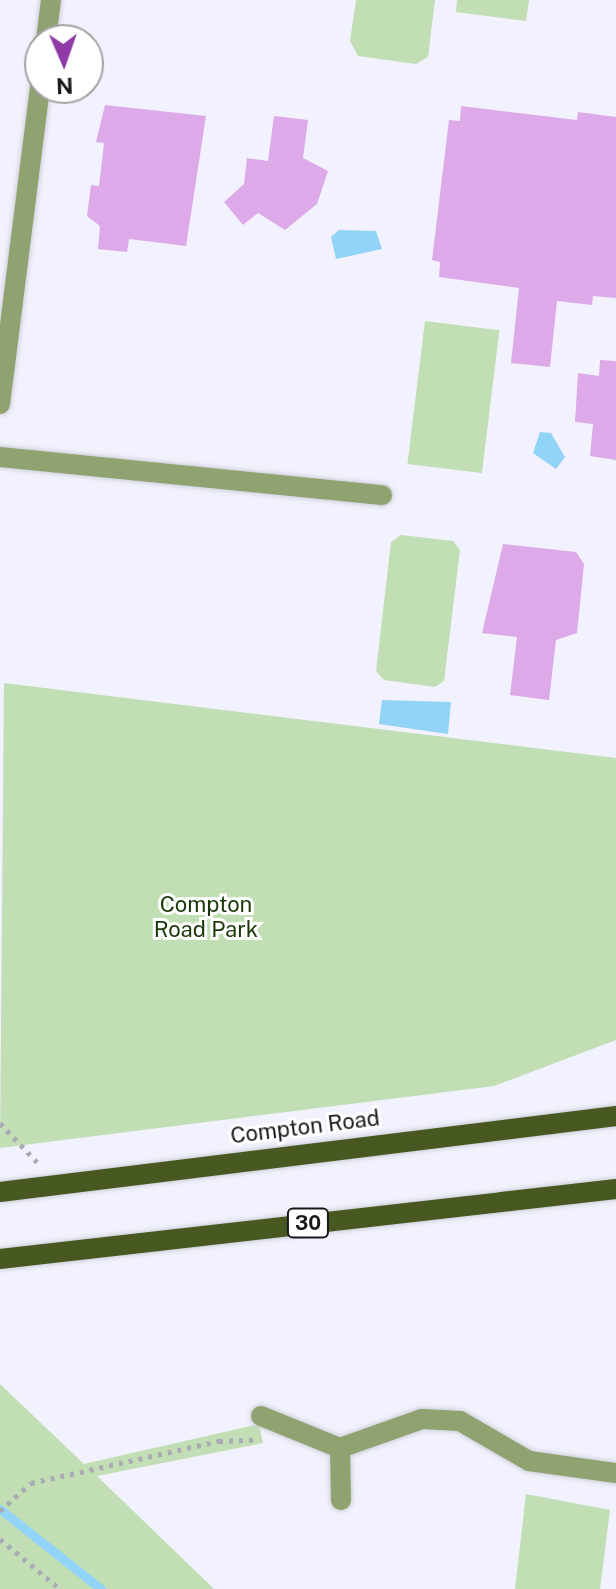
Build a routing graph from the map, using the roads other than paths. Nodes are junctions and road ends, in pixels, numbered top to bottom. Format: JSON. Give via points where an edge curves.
{"nodes":[{"id":1,"x":51,"y":0,"type":"edge"},
{"id":2,"x":48,"y":24,"type":"edge"},
{"id":3,"x":38,"y":104,"type":"edge"},
{"id":4,"x":0,"y":404,"type":"edge"},
{"id":5,"x":0,"y":457,"type":"edge"},
{"id":6,"x":382,"y":495,"type":"dead end"},
{"id":7,"x":616,"y":1116,"type":"edge"},
{"id":8,"x":616,"y":1189,"type":"edge"},
{"id":9,"x":0,"y":1192,"type":"edge"},
{"id":10,"x":0,"y":1259,"type":"edge"},
{"id":11,"x":261,"y":1416,"type":"dead end"},
{"id":12,"x":340,"y":1448,"type":"junction"},
{"id":13,"x":616,"y":1473,"type":"edge"},
{"id":14,"x":341,"y":1500,"type":"dead end"}],
"edges":[{"from":1,"to":2,"type":"street"},
{"from":3,"to":4,"type":"street"},
{"from":5,"to":6,"type":"street"},
{"from":7,"to":9,"type":"main road","name":"Compton Road"},
{"from":8,"to":10,"type":"main road","number":"30"},
{"from":11,"to":12,"type":"street"},
{"from":12,"to":13,"type":"street","via":[[422,1419],[460,1421],[529,1461]]},
{"from":12,"to":14,"type":"street"}]}
